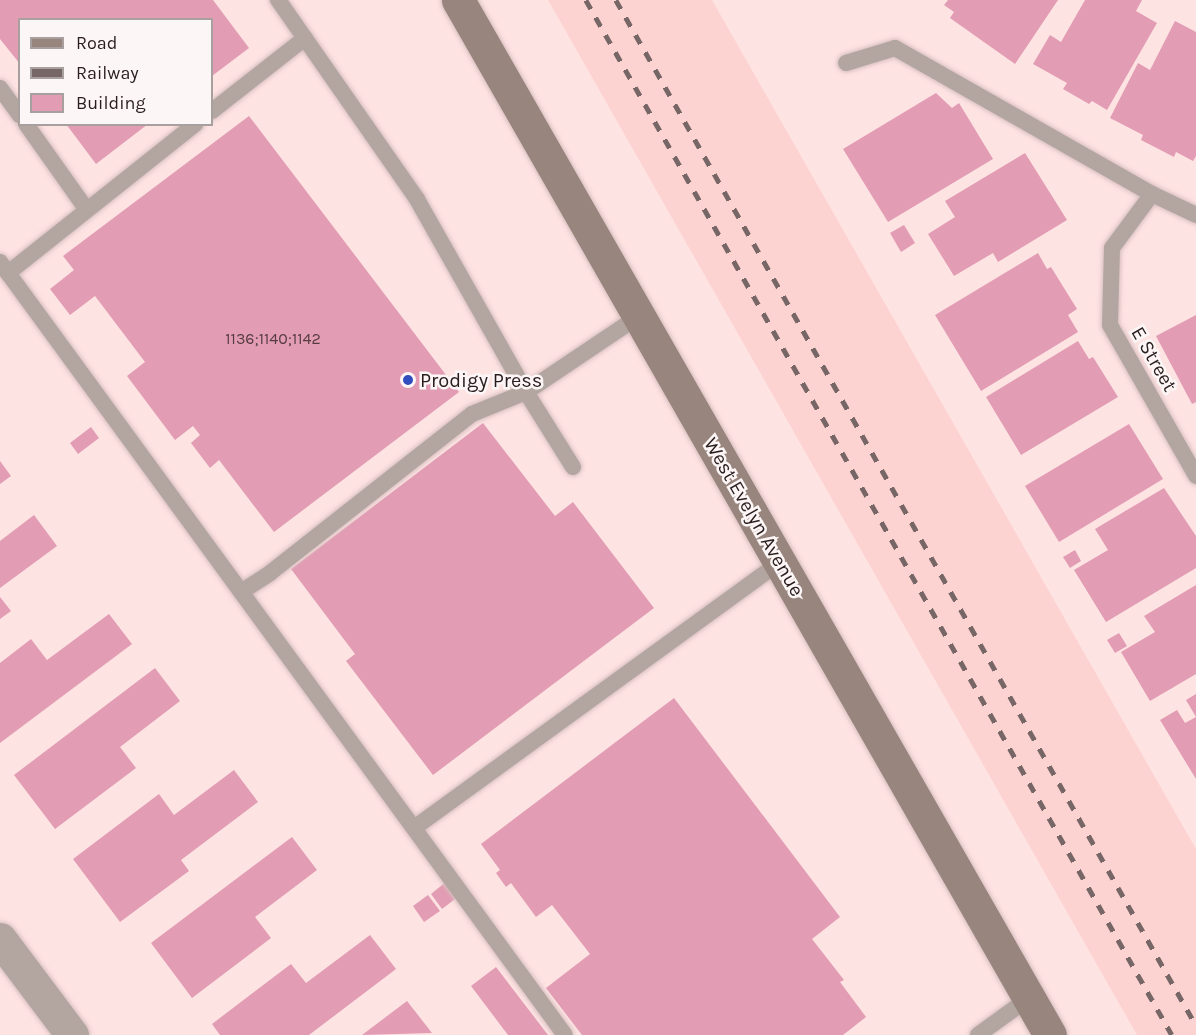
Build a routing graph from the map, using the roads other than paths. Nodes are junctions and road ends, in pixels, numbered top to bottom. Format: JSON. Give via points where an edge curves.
{"nodes":[{"id":1,"x":278,"y":0,"type":"edge"},
{"id":2,"x":458,"y":0,"type":"edge"},
{"id":3,"x":304,"y":38,"type":"junction"},
{"id":4,"x":846,"y":63,"type":"dead end"},
{"id":5,"x":0,"y":88,"type":"edge"},
{"id":6,"x":213,"y":110,"type":"edge"},
{"id":7,"x":18,"y":113,"type":"edge"},
{"id":8,"x":27,"y":126,"type":"edge"},
{"id":9,"x":192,"y":126,"type":"edge"},
{"id":10,"x":1152,"y":194,"type":"junction"},
{"id":11,"x":87,"y":210,"type":"junction"},
{"id":12,"x":1196,"y":215,"type":"edge"},
{"id":13,"x":4,"y":268,"type":"edge"},
{"id":14,"x":639,"y":316,"type":"junction"},
{"id":15,"x":525,"y":392,"type":"junction"},
{"id":16,"x":573,"y":467,"type":"dead end"},
{"id":17,"x":1196,"y":476,"type":"edge"},
{"id":18,"x":780,"y":562,"type":"junction"},
{"id":19,"x":241,"y":592,"type":"junction"},
{"id":20,"x":414,"y":828,"type":"junction"},
{"id":21,"x":0,"y":939,"type":"edge"},
{"id":22,"x":1029,"y":998,"type":"junction"},
{"id":23,"x":72,"y":1035,"type":"edge"},
{"id":24,"x":565,"y":1035,"type":"edge"},
{"id":25,"x":978,"y":1035,"type":"edge"},
{"id":26,"x":1050,"y":1035,"type":"edge"}],
"edges":[{"from":1,"to":3,"type":"lane"},
{"from":2,"to":14,"type":"main road","name":"West Evelyn Avenue"},
{"from":3,"to":6,"type":"lane"},
{"from":3,"to":15,"type":"lane","via":[[417,199]]},
{"from":4,"to":10,"type":"lane","via":[[896,48]]},
{"from":5,"to":7,"type":"lane"},
{"from":8,"to":11,"type":"lane"},
{"from":9,"to":11,"type":"lane"},
{"from":10,"to":12,"type":"lane"},
{"from":10,"to":17,"type":"lane","name":"E Street","via":[[1112,248],[1110,325]]},
{"from":11,"to":13,"type":"lane"},
{"from":13,"to":19,"type":"lane"},
{"from":14,"to":15,"type":"lane"},
{"from":14,"to":18,"type":"main road","name":"West Evelyn Avenue"},
{"from":15,"to":16,"type":"lane"},
{"from":15,"to":19,"type":"lane","via":[[472,414]]},
{"from":18,"to":20,"type":"lane"},
{"from":18,"to":22,"type":"main road","name":"West Evelyn Avenue"},
{"from":19,"to":20,"type":"lane"},
{"from":20,"to":24,"type":"lane"},
{"from":21,"to":23,"type":"street"},
{"from":22,"to":25,"type":"lane"},
{"from":22,"to":26,"type":"main road","name":"West Evelyn Avenue"}]}
